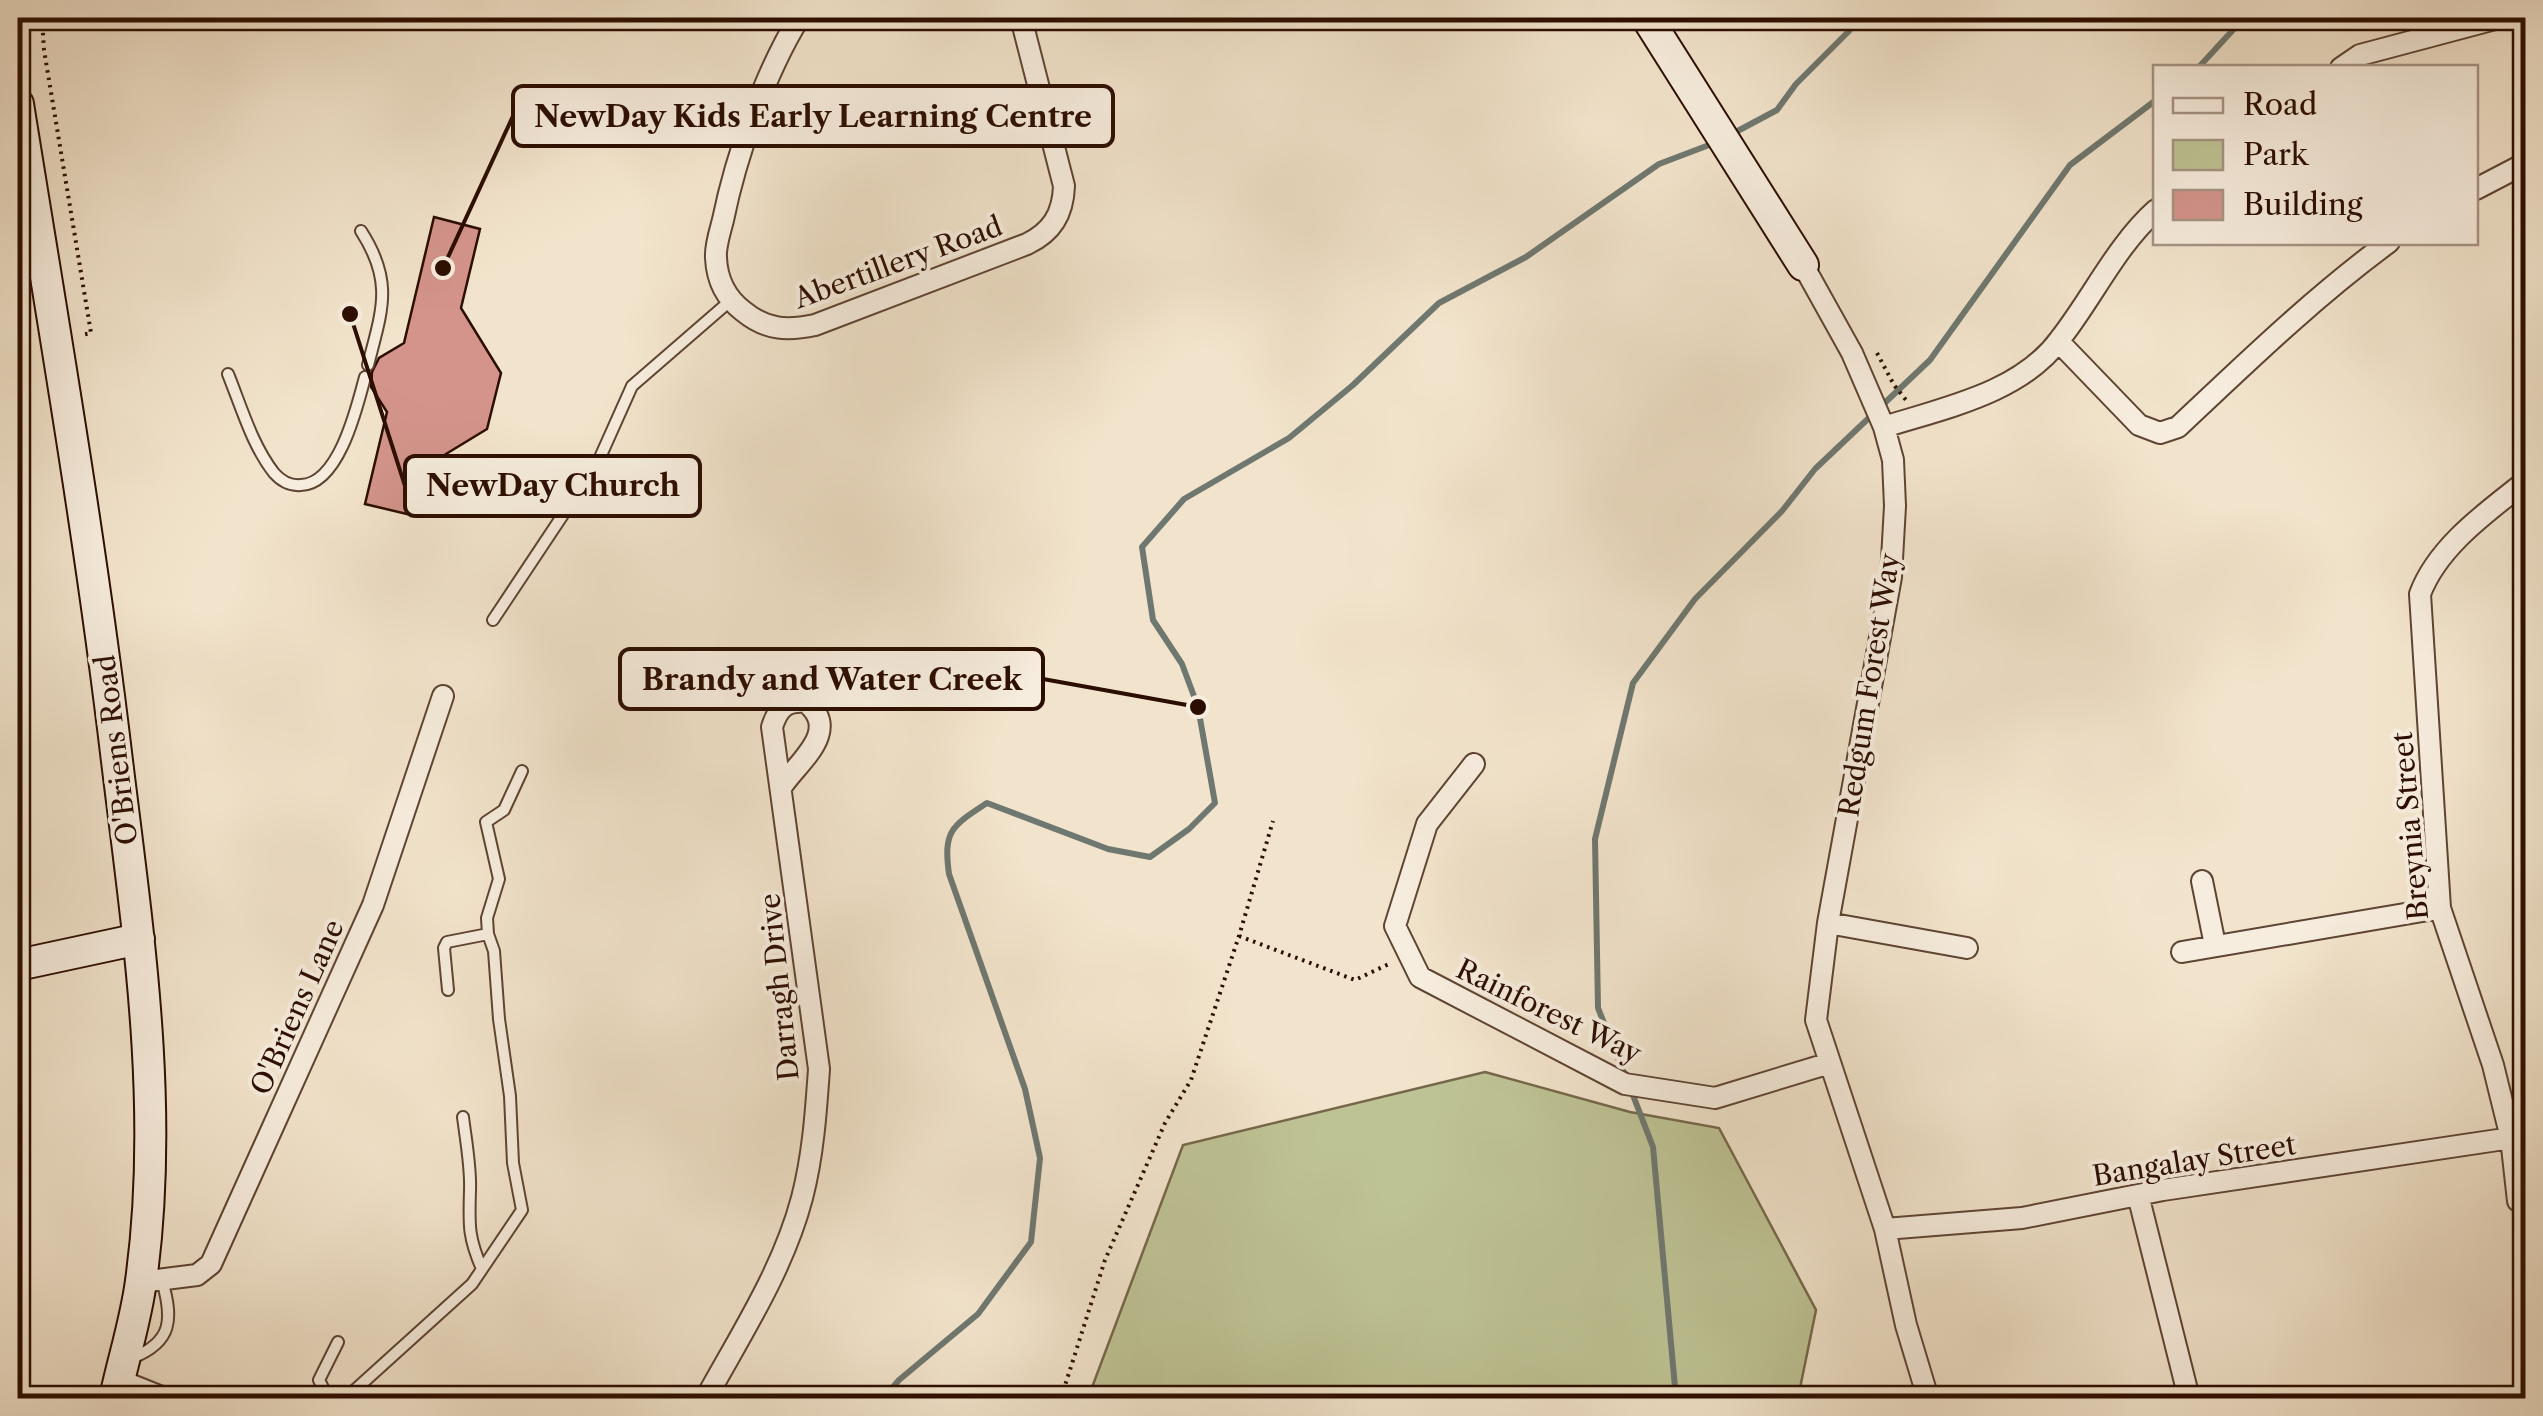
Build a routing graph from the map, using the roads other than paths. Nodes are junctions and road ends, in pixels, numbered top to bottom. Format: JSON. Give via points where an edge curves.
{"nodes":[{"id":1,"x":799,"y":18,"type":"edge"},
{"id":2,"x":1021,"y":18,"type":"edge"},
{"id":3,"x":1647,"y":18,"type":"edge"},
{"id":4,"x":2499,"y":18,"type":"edge"},
{"id":5,"x":2345,"y":65,"type":"edge"},
{"id":6,"x":18,"y":104,"type":"edge"},
{"id":7,"x":2526,"y":163,"type":"edge"},
{"id":8,"x":2478,"y":188,"type":"edge"},
{"id":9,"x":2153,"y":213,"type":"edge"},
{"id":10,"x":362,"y":232,"type":"dead end"},
{"id":11,"x":2385,"y":245,"type":"edge"},
{"id":12,"x":1804,"y":264,"type":"joint"},
{"id":13,"x":730,"y":301,"type":"junction"},
{"id":14,"x":2058,"y":342,"type":"junction"},
{"id":15,"x":228,"y":374,"type":"dead end"},
{"id":16,"x":1884,"y":427,"type":"junction"},
{"id":17,"x":2526,"y":481,"type":"edge"},
{"id":18,"x":493,"y":620,"type":"dead end"},
{"id":19,"x":444,"y":696,"type":"dead end"},
{"id":20,"x":1474,"y":764,"type":"dead end"},
{"id":21,"x":522,"y":771,"type":"dead end"},
{"id":22,"x":782,"y":786,"type":"dead end"},
{"id":23,"x":2202,"y":881,"type":"dead end"},
{"id":24,"x":2440,"y":908,"type":"junction"},
{"id":25,"x":1828,"y":922,"type":"junction"},
{"id":26,"x":488,"y":934,"type":"junction"},
{"id":27,"x":139,"y":939,"type":"junction"},
{"id":28,"x":2215,"y":945,"type":"junction"},
{"id":29,"x":1967,"y":948,"type":"dead end"},
{"id":30,"x":2182,"y":952,"type":"dead end"},
{"id":31,"x":18,"y":965,"type":"edge"},
{"id":32,"x":448,"y":990,"type":"dead end"},
{"id":33,"x":1830,"y":1063,"type":"junction"},
{"id":34,"x":463,"y":1117,"type":"dead end"},
{"id":35,"x":2511,"y":1138,"type":"junction"},
{"id":36,"x":2138,"y":1194,"type":"junction"},
{"id":37,"x":2518,"y":1201,"type":"dead end"},
{"id":38,"x":1885,"y":1229,"type":"junction"},
{"id":39,"x":482,"y":1269,"type":"junction"},
{"id":40,"x":151,"y":1280,"type":"junction"},
{"id":41,"x":338,"y":1342,"type":"dead end"},
{"id":42,"x":119,"y":1380,"type":"edge"},
{"id":43,"x":164,"y":1398,"type":"edge"},
{"id":44,"x":328,"y":1398,"type":"edge"},
{"id":45,"x":346,"y":1398,"type":"edge"},
{"id":46,"x":706,"y":1398,"type":"edge"},
{"id":47,"x":1928,"y":1398,"type":"edge"},
{"id":48,"x":2189,"y":1398,"type":"edge"}],
"edges":[{"from":1,"to":13,"type":"street","via":[[781,47],[730,185],[715,255]]},
{"from":2,"to":13,"type":"street","name":"Abertillery Road","via":[[1064,186],[1056,220],[1042,236],[788,331],[764,326]]},
{"from":3,"to":12,"type":"street","name":"Redgum Forest Way"},
{"from":4,"to":5,"type":"street","via":[[2360,55]]},
{"from":6,"to":27,"type":"street","name":"O'Briens Road","via":[[100,614]]},
{"from":7,"to":8,"type":"street"},
{"from":9,"to":14,"type":"street"},
{"from":10,"to":15,"type":"lane","via":[[377,256],[384,303],[353,424],[327,471],[308,485],[276,476]]},
{"from":11,"to":14,"type":"street","via":[[2178,427],[2160,434],[2139,426]]},
{"from":12,"to":16,"type":"street","name":"Redgum Forest Way"},
{"from":13,"to":18,"type":"lane","via":[[632,386],[598,462]]},
{"from":14,"to":16,"type":"street","via":[[2000,387]]},
{"from":16,"to":25,"type":"street","name":"Redgum Forest Way","via":[[1894,460],[1891,577]]},
{"from":17,"to":24,"type":"street","name":"Breynia Street","via":[[2445,551],[2420,594]]},
{"from":19,"to":40,"type":"street","name":"O'Briens Lane","via":[[373,905],[211,1264],[197,1275]]},
{"from":20,"to":33,"type":"street","name":"Rainforest Way","via":[[1427,824],[1395,926],[1420,977],[1625,1084],[1716,1098]]},
{"from":21,"to":26,"type":"lane","via":[[504,810],[486,822],[499,879]]},
{"from":22,"to":46,"type":"street","name":"Darragh Drive","via":[[819,1069],[816,1119],[802,1199],[776,1270]]},
{"from":23,"to":28,"type":"street"},
{"from":24,"to":28,"type":"street"},
{"from":24,"to":35,"type":"street","name":"Breynia Street"},
{"from":25,"to":29,"type":"street"},
{"from":25,"to":33,"type":"street","name":"Redgum Forest Way","via":[[1816,1020]]},
{"from":26,"to":32,"type":"lane","via":[[447,942]]},
{"from":26,"to":39,"type":"lane","via":[[522,1210]]},
{"from":27,"to":31,"type":"street"},
{"from":27,"to":40,"type":"street","name":"O'Briens Road","via":[[150,1086]]},
{"from":28,"to":30,"type":"street"},
{"from":33,"to":38,"type":"street","name":"Redgum Forest Way"},
{"from":34,"to":39,"type":"lane","via":[[466,1219]]},
{"from":35,"to":36,"type":"street","name":"Bangalay Street"},
{"from":35,"to":37,"type":"street","name":"Breynia Street"},
{"from":36,"to":38,"type":"street","name":"Bangalay Street","via":[[2022,1218]]},
{"from":36,"to":48,"type":"street"},
{"from":38,"to":47,"type":"street","name":"Redgum Forest Way"},
{"from":39,"to":45,"type":"lane"},
{"from":40,"to":42,"type":"street","name":"O'Briens Road"},
{"from":41,"to":44,"type":"lane","via":[[319,1380]]},
{"from":42,"to":43,"type":"street"}]}
